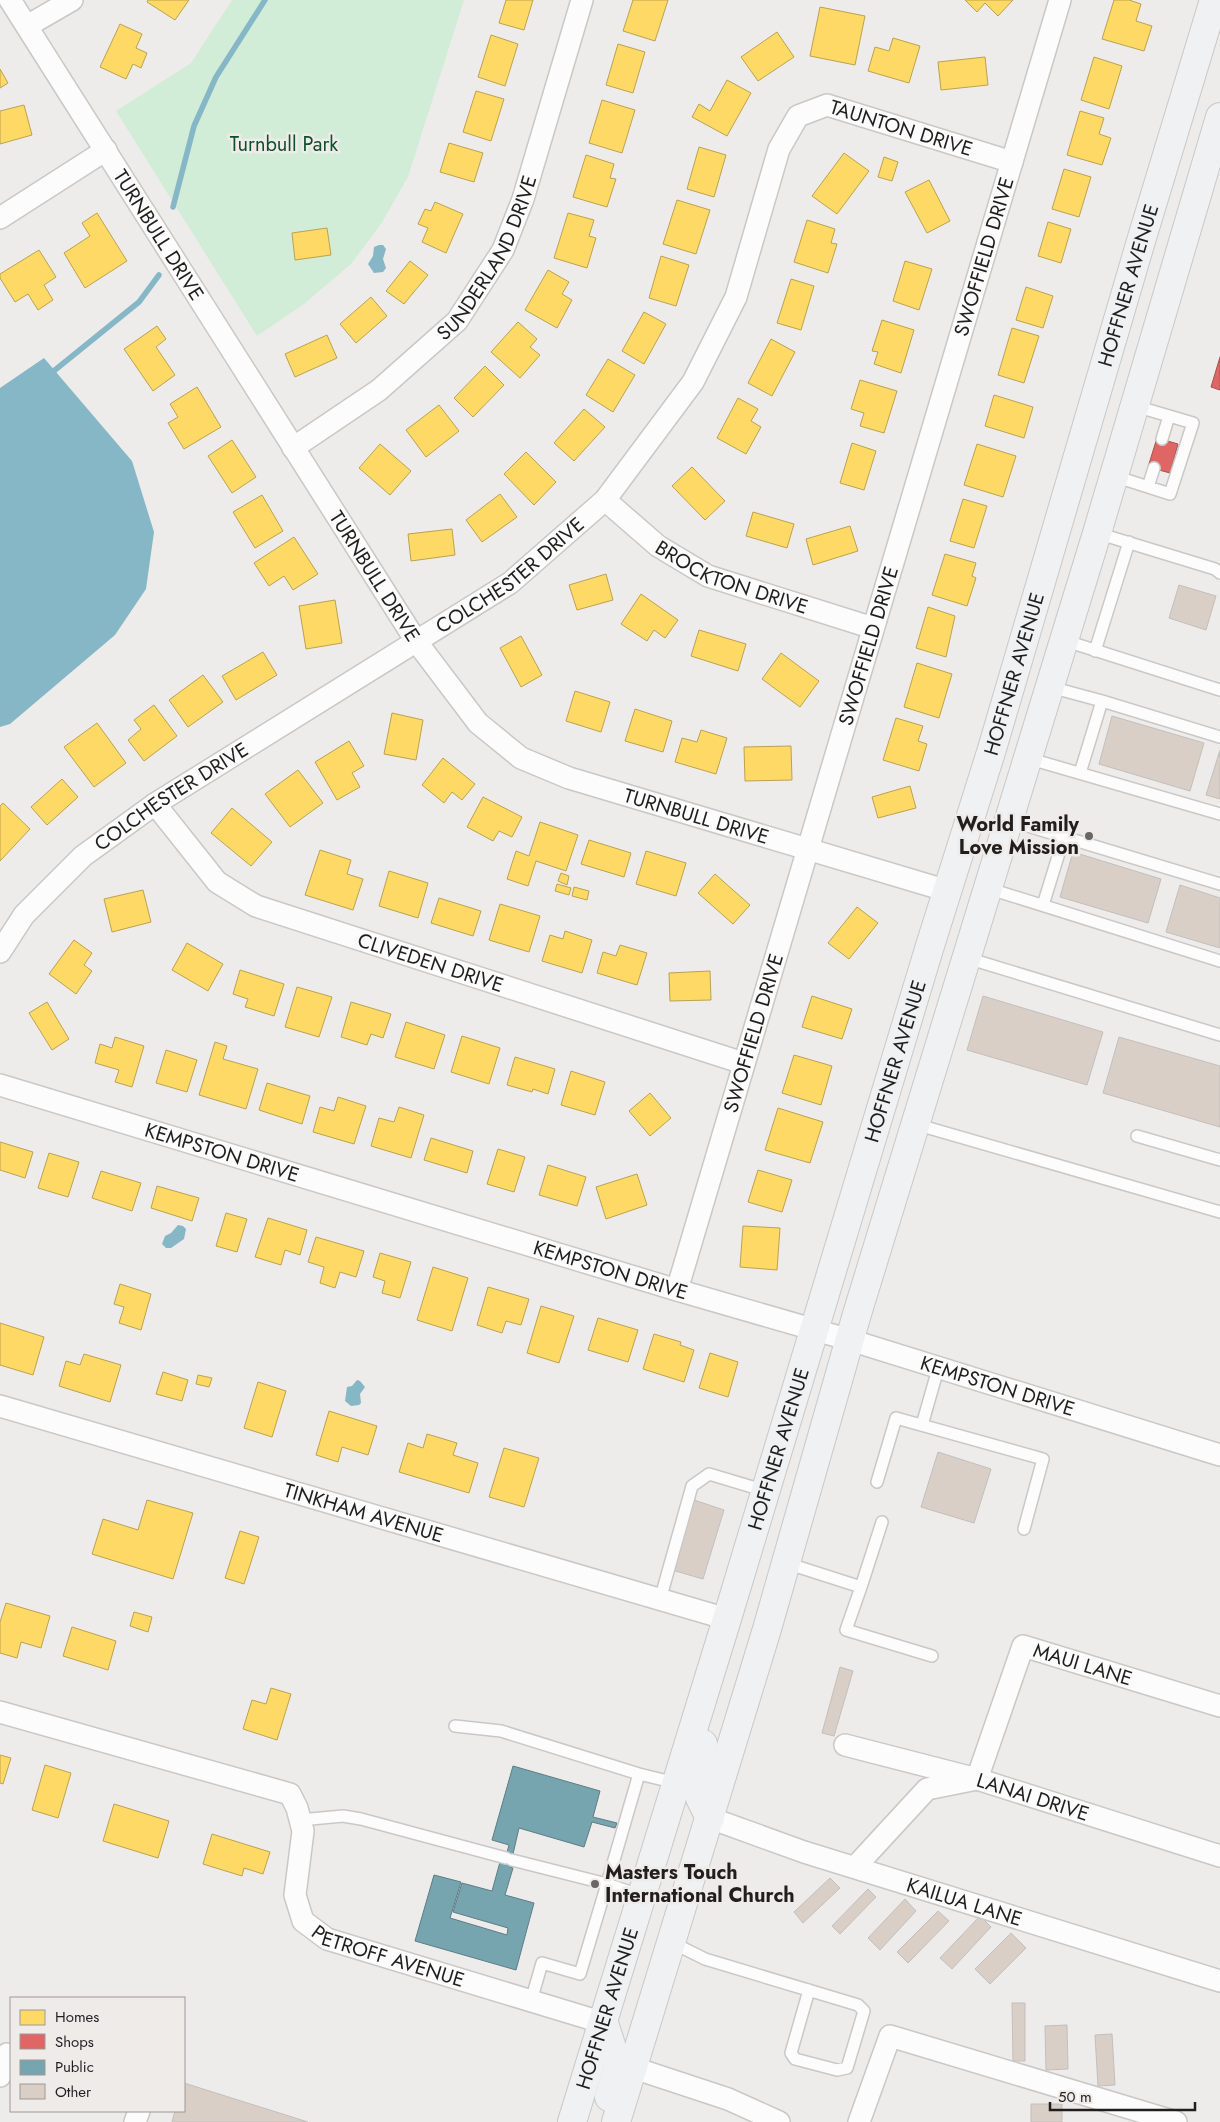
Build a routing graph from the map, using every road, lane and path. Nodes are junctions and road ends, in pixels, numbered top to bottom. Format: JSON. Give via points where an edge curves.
{"nodes":[{"id":1,"x":10,"y":0,"type":"edge"},
{"id":2,"x":72,"y":0,"type":"edge"},
{"id":3,"x":582,"y":0,"type":"edge"},
{"id":4,"x":1060,"y":0,"type":"edge"},
{"id":5,"x":1214,"y":0,"type":"edge"},
{"id":6,"x":27,"y":26,"type":"junction"},
{"id":7,"x":1220,"y":117,"type":"edge"},
{"id":8,"x":779,"y":149,"type":"joint"},
{"id":9,"x":106,"y":150,"type":"junction"},
{"id":10,"x":1012,"y":162,"type":"junction"},
{"id":11,"x":0,"y":218,"type":"edge"},
{"id":12,"x":1135,"y":406,"type":"junction"},
{"id":13,"x":1169,"y":416,"type":"junction"},
{"id":14,"x":1162,"y":439,"type":"dead end"},
{"id":15,"x":293,"y":448,"type":"junction"},
{"id":16,"x":1154,"y":468,"type":"dead end"},
{"id":17,"x":1114,"y":476,"type":"junction"},
{"id":18,"x":1148,"y":487,"type":"junction"},
{"id":19,"x":605,"y":500,"type":"junction"},
{"id":20,"x":1097,"y":533,"type":"junction"},
{"id":21,"x":1129,"y":542,"type":"junction"},
{"id":22,"x":1220,"y":573,"type":"edge"},
{"id":23,"x":873,"y":628,"type":"junction"},
{"id":24,"x":1063,"y":640,"type":"junction"},
{"id":25,"x":416,"y":642,"type":"junction"},
{"id":26,"x":1095,"y":651,"type":"junction"},
{"id":27,"x":1010,"y":685,"type":"junction"},
{"id":28,"x":1050,"y":687,"type":"junction"},
{"id":29,"x":1220,"y":690,"type":"edge"},
{"id":30,"x":1102,"y":702,"type":"junction"},
{"id":31,"x":1220,"y":737,"type":"edge"},
{"id":32,"x":1027,"y":758,"type":"junction"},
{"id":33,"x":1080,"y":773,"type":"junction"},
{"id":34,"x":155,"y":804,"type":"junction"},
{"id":35,"x":1220,"y":814,"type":"edge"},
{"id":36,"x":1008,"y":820,"type":"junction"},
{"id":37,"x":1064,"y":837,"type":"junction"},
{"id":38,"x":807,"y":849,"type":"junction"},
{"id":39,"x":1220,"y":884,"type":"edge"},
{"id":40,"x":988,"y":888,"type":"junction"},
{"id":41,"x":948,"y":891,"type":"junction"},
{"id":42,"x":1043,"y":905,"type":"junction"},
{"id":43,"x":0,"y":952,"type":"edge"},
{"id":44,"x":968,"y":952,"type":"junction"},
{"id":45,"x":1220,"y":961,"type":"edge"},
{"id":46,"x":1220,"y":1035,"type":"edge"},
{"id":47,"x":744,"y":1063,"type":"junction"},
{"id":48,"x":0,"y":1085,"type":"edge"},
{"id":49,"x":915,"y":1124,"type":"junction"},
{"id":50,"x":1136,"y":1136,"type":"dead end"},
{"id":51,"x":1220,"y":1160,"type":"edge"},
{"id":52,"x":1220,"y":1212,"type":"edge"},
{"id":53,"x":677,"y":1290,"type":"junction"},
{"id":54,"x":815,"y":1330,"type":"junction"},
{"id":55,"x":850,"y":1340,"type":"junction"},
{"id":56,"x":938,"y":1369,"type":"junction"},
{"id":57,"x":0,"y":1406,"type":"edge"},
{"id":58,"x":922,"y":1425,"type":"junction"},
{"id":59,"x":1220,"y":1455,"type":"edge"},
{"id":60,"x":877,"y":1482,"type":"dead end"},
{"id":61,"x":766,"y":1491,"type":"junction"},
{"id":62,"x":882,"y":1522,"type":"dead end"},
{"id":63,"x":1024,"y":1529,"type":"dead end"},
{"id":64,"x":786,"y":1563,"type":"junction"},
{"id":65,"x":861,"y":1587,"type":"junction"},
{"id":66,"x":660,"y":1600,"type":"junction"},
{"id":67,"x":727,"y":1620,"type":"junction"},
{"id":68,"x":932,"y":1656,"type":"dead end"},
{"id":69,"x":1220,"y":1706,"type":"edge"},
{"id":70,"x":0,"y":1712,"type":"edge"},
{"id":71,"x":455,"y":1726,"type":"dead end"},
{"id":72,"x":845,"y":1745,"type":"dead end"},
{"id":73,"x":639,"y":1774,"type":"junction"},
{"id":74,"x":977,"y":1779,"type":"junction"},
{"id":75,"x":676,"y":1782,"type":"junction"},
{"id":76,"x":710,"y":1818,"type":"junction"},
{"id":77,"x":300,"y":1820,"type":"junction"},
{"id":78,"x":1220,"y":1856,"type":"edge"},
{"id":79,"x":856,"y":1866,"type":"junction"},
{"id":80,"x":607,"y":1884,"type":"junction"},
{"id":81,"x":642,"y":1896,"type":"junction"},
{"id":82,"x":671,"y":1942,"type":"junction"},
{"id":83,"x":1220,"y":1980,"type":"edge"},
{"id":84,"x":809,"y":1990,"type":"junction"},
{"id":85,"x":531,"y":2001,"type":"junction"},
{"id":86,"x":604,"y":2023,"type":"junction"},
{"id":87,"x":6,"y":2054,"type":"edge"},
{"id":88,"x":634,"y":2068,"type":"junction"},
{"id":89,"x":0,"y":2076,"type":"edge"},
{"id":90,"x":572,"y":2122,"type":"edge"},
{"id":91,"x":601,"y":2122,"type":"edge"},
{"id":92,"x":616,"y":2122,"type":"edge"},
{"id":93,"x":779,"y":2122,"type":"edge"},
{"id":94,"x":859,"y":2122,"type":"edge"},
{"id":95,"x":1176,"y":2122,"type":"edge"}],
"edges":[{"from":1,"to":6,"type":"street","name":"TURNBULL DRIVE"},
{"from":2,"to":6,"type":"street"},
{"from":3,"to":15,"type":"street","name":"SUNDERLAND DRIVE","via":[[523,199],[503,250],[456,321],[379,390]]},
{"from":4,"to":10,"type":"street","name":"SWOFFIELD DRIVE"},
{"from":5,"to":27,"type":"main road","name":"HOFFNER AVENUE"},
{"from":6,"to":9,"type":"street","name":"TURNBULL DRIVE"},
{"from":7,"to":12,"type":"main road","name":"HOFFNER AVENUE"},
{"from":8,"to":10,"type":"street","name":"TAUNTON DRIVE","via":[[798,116],[827,105]]},
{"from":8,"to":19,"type":"street","name":"COLCHESTER DRIVE","via":[[736,298],[693,382]]},
{"from":9,"to":11,"type":"street"},
{"from":9,"to":15,"type":"street","name":"TURNBULL DRIVE"},
{"from":10,"to":23,"type":"street","name":"SWOFFIELD DRIVE"},
{"from":12,"to":13,"type":"lane"},
{"from":12,"to":17,"type":"main road","name":"HOFFNER AVENUE"},
{"from":13,"to":14,"type":"lane"},
{"from":13,"to":18,"type":"lane","via":[[1193,423],[1170,494]]},
{"from":15,"to":25,"type":"street","name":"TURNBULL DRIVE"},
{"from":16,"to":18,"type":"lane"},
{"from":17,"to":18,"type":"lane"},
{"from":17,"to":20,"type":"main road","name":"HOFFNER AVENUE"},
{"from":19,"to":23,"type":"street","name":"BROCKTON DRIVE","via":[[658,546],[708,576]]},
{"from":19,"to":25,"type":"street","name":"COLCHESTER DRIVE","via":[[510,583]]},
{"from":20,"to":21,"type":"lane"},
{"from":20,"to":24,"type":"main road","name":"HOFFNER AVENUE"},
{"from":21,"to":22,"type":"lane"},
{"from":21,"to":26,"type":"lane"},
{"from":23,"to":38,"type":"street","name":"SWOFFIELD DRIVE"},
{"from":24,"to":26,"type":"lane"},
{"from":24,"to":28,"type":"main road","name":"HOFFNER AVENUE"},
{"from":25,"to":34,"type":"street","name":"COLCHESTER DRIVE"},
{"from":25,"to":38,"type":"street","name":"TURNBULL DRIVE","via":[[478,723],[521,758],[569,778]]},
{"from":26,"to":29,"type":"lane"},
{"from":27,"to":41,"type":"main road","name":"HOFFNER AVENUE"},
{"from":27,"to":44,"type":"main road","via":[[1016,711],[956,909],[955,918]]},
{"from":28,"to":30,"type":"lane"},
{"from":28,"to":32,"type":"main road","name":"HOFFNER AVENUE"},
{"from":30,"to":31,"type":"lane"},
{"from":30,"to":33,"type":"lane"},
{"from":32,"to":33,"type":"lane"},
{"from":32,"to":36,"type":"main road","name":"HOFFNER AVENUE"},
{"from":33,"to":35,"type":"lane"},
{"from":34,"to":43,"type":"street","name":"COLCHESTER DRIVE","via":[[83,856],[24,915]]},
{"from":34,"to":47,"type":"street","name":"CLIVEDEN DRIVE","via":[[217,882],[256,906]]},
{"from":36,"to":37,"type":"lane"},
{"from":36,"to":40,"type":"main road","name":"HOFFNER AVENUE"},
{"from":37,"to":39,"type":"lane"},
{"from":37,"to":42,"type":"lane"},
{"from":38,"to":41,"type":"street","name":"TURNBULL DRIVE"},
{"from":38,"to":47,"type":"street","name":"SWOFFIELD DRIVE"},
{"from":40,"to":42,"type":"lane"},
{"from":40,"to":44,"type":"main road","name":"HOFFNER AVENUE"},
{"from":41,"to":54,"type":"main road","name":"HOFFNER AVENUE"},
{"from":42,"to":45,"type":"lane"},
{"from":44,"to":46,"type":"lane"},
{"from":44,"to":49,"type":"main road","name":"HOFFNER AVENUE"},
{"from":47,"to":53,"type":"street","name":"SWOFFIELD DRIVE"},
{"from":48,"to":53,"type":"street","name":"KEMPSTON DRIVE"},
{"from":49,"to":52,"type":"lane"},
{"from":49,"to":55,"type":"main road","name":"HOFFNER AVENUE"},
{"from":50,"to":51,"type":"lane"},
{"from":53,"to":54,"type":"street","name":"KEMPSTON DRIVE"},
{"from":54,"to":55,"type":"street","name":"KEMPSTON DRIVE"},
{"from":54,"to":61,"type":"main road","name":"HOFFNER AVENUE"},
{"from":55,"to":56,"type":"street","name":"KEMPSTON DRIVE"},
{"from":55,"to":64,"type":"main road","name":"HOFFNER AVENUE"},
{"from":56,"to":58,"type":"lane"},
{"from":56,"to":59,"type":"street","name":"KEMPSTON DRIVE"},
{"from":57,"to":66,"type":"street","name":"TINKHAM AVENUE"},
{"from":58,"to":60,"type":"lane","via":[[896,1418]]},
{"from":58,"to":63,"type":"lane","via":[[1043,1459]]},
{"from":61,"to":66,"type":"lane","via":[[709,1474],[692,1486]]},
{"from":61,"to":67,"type":"main road","name":"HOFFNER AVENUE"},
{"from":62,"to":65,"type":"lane"},
{"from":64,"to":65,"type":"lane"},
{"from":64,"to":76,"type":"main road","name":"HOFFNER AVENUE"},
{"from":65,"to":68,"type":"lane","via":[[846,1630]]},
{"from":66,"to":67,"type":"street","name":"TINKHAM AVENUE"},
{"from":67,"to":75,"type":"main road","name":"HOFFNER AVENUE"},
{"from":67,"to":76,"type":"main road","via":[[718,1695],[695,1770],[700,1798]]},
{"from":69,"to":74,"type":"street","name":"MAUI LANE","via":[[1023,1646]]},
{"from":70,"to":77,"type":"street","name":"PETROFF AVENUE","via":[[290,1794]]},
{"from":71,"to":73,"type":"lane","via":[[501,1731]]},
{"from":72,"to":74,"type":"street","name":"LANAI DRIVE"},
{"from":73,"to":75,"type":"lane"},
{"from":73,"to":80,"type":"lane"},
{"from":74,"to":78,"type":"street","name":"LANAI DRIVE"},
{"from":74,"to":79,"type":"street","via":[[927,1789]]},
{"from":75,"to":81,"type":"main road","name":"HOFFNER AVENUE"},
{"from":76,"to":79,"type":"street","name":"KAILUA LANE","via":[[804,1852]]},
{"from":76,"to":82,"type":"main road","name":"HOFFNER AVENUE"},
{"from":77,"to":80,"type":"lane","via":[[344,1816],[361,1818]]},
{"from":77,"to":85,"type":"street","name":"PETROFF AVENUE","via":[[303,1831],[295,1895],[303,1921],[327,1939]]},
{"from":79,"to":83,"type":"street","name":"KAILUA LANE"},
{"from":80,"to":81,"type":"lane"},
{"from":80,"to":85,"type":"lane","via":[[580,1974],[542,1963]]},
{"from":81,"to":86,"type":"main road","name":"HOFFNER AVENUE"},
{"from":82,"to":84,"type":"lane","via":[[705,1960]]},
{"from":82,"to":88,"type":"main road","name":"HOFFNER AVENUE"},
{"from":84,"to":84,"type":"lane","via":[[858,2005],[864,2012],[847,2068],[837,2070],[795,2058],[791,2053]]},
{"from":85,"to":86,"type":"street","name":"PETROFF AVENUE"},
{"from":86,"to":90,"type":"main road","name":"HOFFNER AVENUE"},
{"from":86,"to":91,"type":"main road","via":[[618,2066]]},
{"from":87,"to":89,"type":"street"},
{"from":88,"to":92,"type":"main road","name":"HOFFNER AVENUE"},
{"from":88,"to":93,"type":"street","via":[[728,2099]]},
{"from":94,"to":95,"type":"street","via":[[890,2036]]}]}
